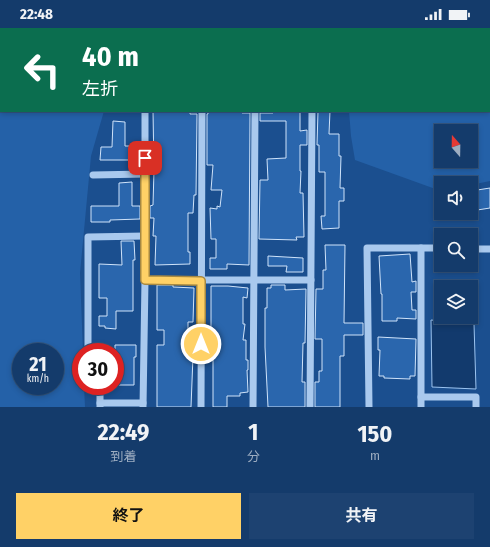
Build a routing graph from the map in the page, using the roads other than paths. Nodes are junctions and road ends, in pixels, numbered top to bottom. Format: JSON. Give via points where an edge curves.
{"nodes":[{"id":1,"x":146,"y":112,"type":"edge"},
{"id":2,"x":202,"y":112,"type":"edge"},
{"id":3,"x":255,"y":112,"type":"edge"},
{"id":4,"x":312,"y":112,"type":"edge"},
{"id":5,"x":145,"y":174,"type":"junction"},
{"id":6,"x":93,"y":175,"type":"dead end"},
{"id":7,"x":145,"y":236,"type":"junction"},
{"id":8,"x":421,"y":248,"type":"junction"},
{"id":9,"x":434,"y":248,"type":"edge"},
{"id":10,"x":478,"y":249,"type":"edge"},
{"id":11,"x":490,"y":249,"type":"edge"},
{"id":12,"x":145,"y":280,"type":"junction"},
{"id":13,"x":311,"y":280,"type":"junction"},
{"id":14,"x":201,"y":281,"type":"junction"},
{"id":15,"x":254,"y":281,"type":"junction"},
{"id":16,"x":88,"y":343,"type":"edge"},
{"id":17,"x":421,"y":397,"type":"junction"},
{"id":18,"x":100,"y":405,"type":"edge"},
{"id":19,"x":143,"y":405,"type":"edge"},
{"id":20,"x":201,"y":407,"type":"edge"},
{"id":21,"x":254,"y":407,"type":"edge"},
{"id":22,"x":310,"y":407,"type":"edge"},
{"id":23,"x":369,"y":407,"type":"edge"},
{"id":24,"x":421,"y":407,"type":"edge"},
{"id":25,"x":476,"y":407,"type":"edge"}],
"edges":[{"from":1,"to":5,"type":"street"},
{"from":2,"to":14,"type":"street"},
{"from":3,"to":15,"type":"street"},
{"from":4,"to":13,"type":"street"},
{"from":5,"to":6,"type":"street"},
{"from":5,"to":7,"type":"street"},
{"from":7,"to":12,"type":"street"},
{"from":7,"to":16,"type":"street","via":[[88,237]]},
{"from":8,"to":9,"type":"street"},
{"from":8,"to":17,"type":"street"},
{"from":8,"to":23,"type":"street","via":[[367,248]]},
{"from":10,"to":11,"type":"street"},
{"from":12,"to":14,"type":"street"},
{"from":12,"to":19,"type":"street"},
{"from":13,"to":15,"type":"street"},
{"from":13,"to":22,"type":"street"},
{"from":14,"to":15,"type":"street"},
{"from":14,"to":20,"type":"street"},
{"from":15,"to":21,"type":"street"},
{"from":17,"to":24,"type":"street"},
{"from":17,"to":25,"type":"street","via":[[476,397]]},
{"from":18,"to":19,"type":"street"}]}
